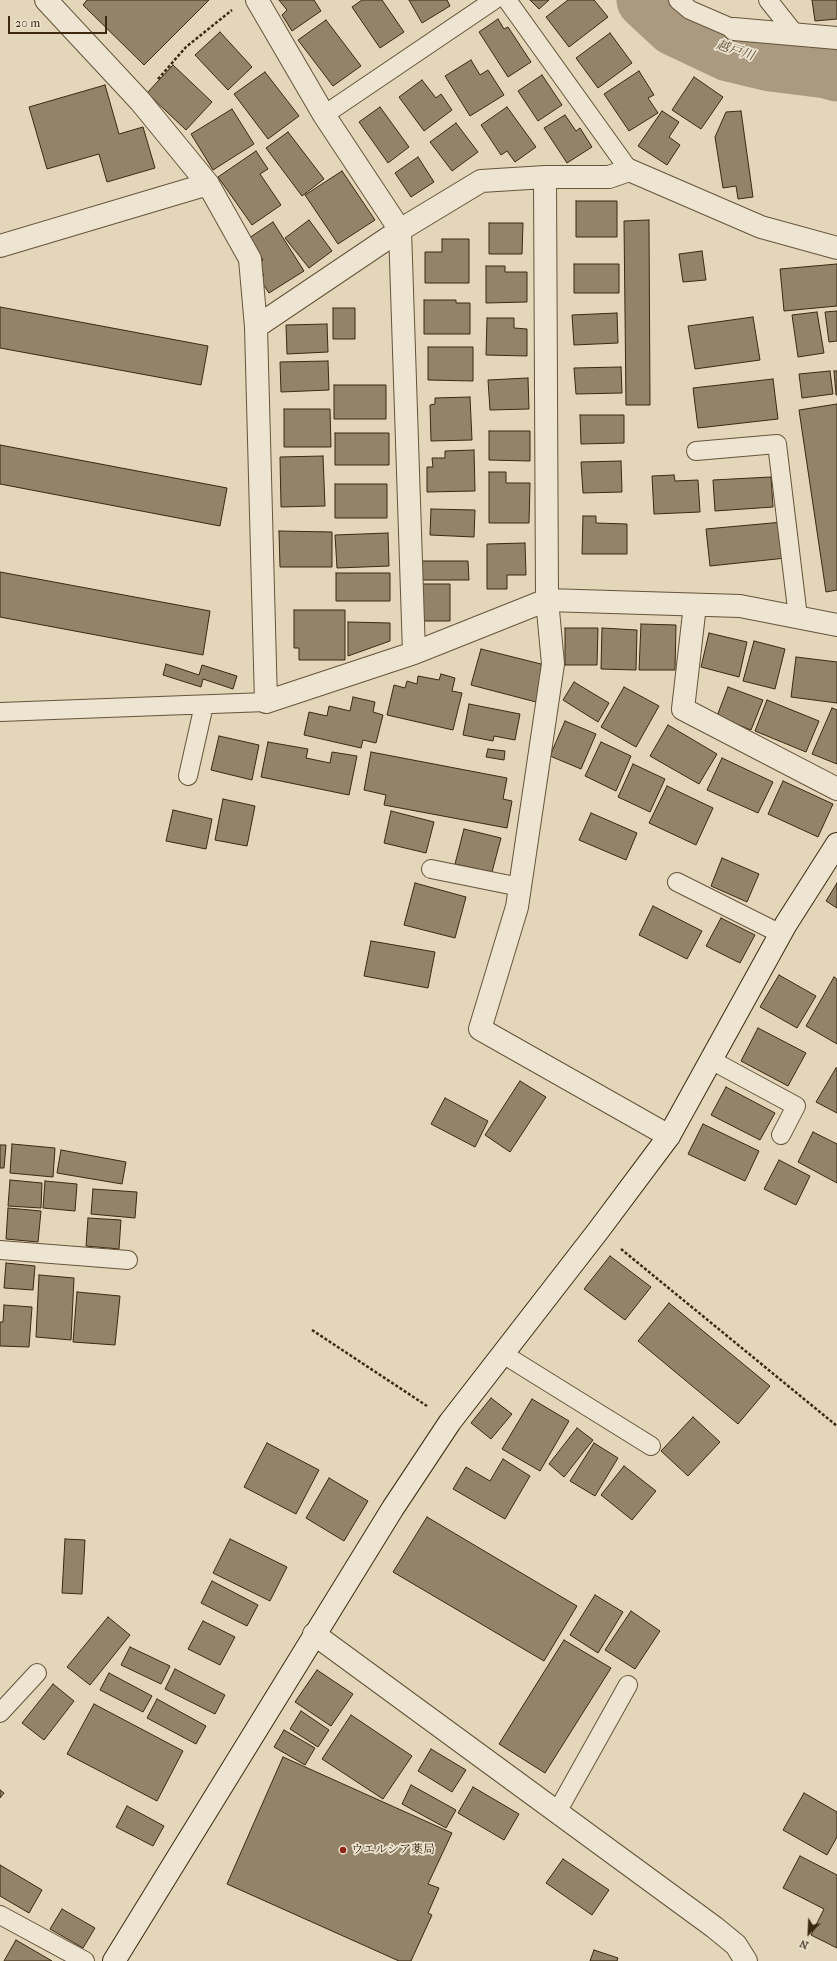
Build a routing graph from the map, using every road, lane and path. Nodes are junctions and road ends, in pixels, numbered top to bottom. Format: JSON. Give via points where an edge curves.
{"nodes":[{"id":1,"x":46,"y":0,"type":"edge"},
{"id":2,"x":257,"y":0,"type":"edge"},
{"id":3,"x":494,"y":0,"type":"edge"},
{"id":4,"x":507,"y":0,"type":"edge"},
{"id":5,"x":678,"y":0,"type":"edge"},
{"id":6,"x":768,"y":0,"type":"edge"},
{"id":7,"x":233,"y":9,"type":"dead end"},
{"id":8,"x":734,"y":29,"type":"joint"},
{"id":9,"x":795,"y":34,"type":"junction"},
{"id":10,"x":837,"y":38,"type":"edge"},
{"id":11,"x":140,"y":101,"type":"junction"},
{"id":12,"x":324,"y":115,"type":"junction"},
{"id":13,"x":629,"y":170,"type":"junction"},
{"id":14,"x":545,"y":177,"type":"junction"},
{"id":15,"x":208,"y":184,"type":"junction"},
{"id":16,"x":400,"y":230,"type":"junction"},
{"id":17,"x":0,"y":246,"type":"edge"},
{"id":18,"x":837,"y":248,"type":"edge"},
{"id":19,"x":256,"y":327,"type":"junction"},
{"id":20,"x":696,"y":451,"type":"dead end"},
{"id":21,"x":548,"y":600,"type":"junction"},
{"id":22,"x":695,"y":605,"type":"junction"},
{"id":23,"x":798,"y":617,"type":"junction"},
{"id":24,"x":837,"y":625,"type":"edge"},
{"id":25,"x":414,"y":653,"type":"junction"},
{"id":26,"x":266,"y":702,"type":"junction"},
{"id":27,"x":204,"y":704,"type":"junction"},
{"id":28,"x":0,"y":712,"type":"edge"},
{"id":29,"x":188,"y":776,"type":"dead end"},
{"id":30,"x":837,"y":788,"type":"edge"},
{"id":31,"x":837,"y":844,"type":"edge"},
{"id":32,"x":431,"y":870,"type":"dead end"},
{"id":33,"x":676,"y":882,"type":"dead end"},
{"id":34,"x":520,"y":887,"type":"junction"},
{"id":35,"x":781,"y":934,"type":"junction"},
{"id":36,"x":711,"y":1060,"type":"junction"},
{"id":37,"x":781,"y":1135,"type":"dead end"},
{"id":38,"x":669,"y":1136,"type":"junction"},
{"id":39,"x":598,"y":1231,"type":"junction"},
{"id":40,"x":0,"y":1250,"type":"edge"},
{"id":41,"x":128,"y":1260,"type":"dead end"},
{"id":42,"x":312,"y":1330,"type":"dead end"},
{"id":43,"x":503,"y":1354,"type":"junction"},
{"id":44,"x":450,"y":1422,"type":"junction"},
{"id":45,"x":837,"y":1426,"type":"edge"},
{"id":46,"x":651,"y":1446,"type":"dead end"},
{"id":47,"x":314,"y":1634,"type":"junction"},
{"id":48,"x":37,"y":1673,"type":"dead end"},
{"id":49,"x":628,"y":1685,"type":"dead end"},
{"id":50,"x":0,"y":1713,"type":"edge"},
{"id":51,"x":557,"y":1812,"type":"junction"},
{"id":52,"x":0,"y":1915,"type":"edge"},
{"id":53,"x":85,"y":1961,"type":"edge"},
{"id":54,"x":114,"y":1961,"type":"edge"},
{"id":55,"x":746,"y":1961,"type":"edge"}],
"edges":[{"from":1,"to":11,"type":"street"},
{"from":2,"to":12,"type":"street"},
{"from":3,"to":12,"type":"lane"},
{"from":4,"to":13,"type":"lane"},
{"from":5,"to":8,"type":"lane","via":[[690,10]]},
{"from":6,"to":9,"type":"lane"},
{"from":7,"to":11,"type":"path","via":[[186,47]]},
{"from":8,"to":9,"type":"street"},
{"from":9,"to":10,"type":"street"},
{"from":11,"to":15,"type":"street"},
{"from":12,"to":16,"type":"street"},
{"from":13,"to":14,"type":"street","via":[[609,177]]},
{"from":13,"to":18,"type":"street","via":[[761,227]]},
{"from":14,"to":16,"type":"street","via":[[481,181]]},
{"from":14,"to":21,"type":"street"},
{"from":15,"to":17,"type":"street"},
{"from":15,"to":19,"type":"street","via":[[250,259]]},
{"from":16,"to":19,"type":"street"},
{"from":16,"to":25,"type":"street"},
{"from":19,"to":26,"type":"street"},
{"from":20,"to":23,"type":"lane","via":[[778,444]]},
{"from":21,"to":22,"type":"street"},
{"from":21,"to":25,"type":"street"},
{"from":21,"to":34,"type":"street","via":[[553,664]]},
{"from":22,"to":23,"type":"street","via":[[740,606]]},
{"from":22,"to":30,"type":"street","via":[[683,709]]},
{"from":23,"to":24,"type":"street"},
{"from":25,"to":26,"type":"street"},
{"from":26,"to":27,"type":"lane"},
{"from":27,"to":28,"type":"lane"},
{"from":27,"to":29,"type":"lane"},
{"from":31,"to":35,"type":"street"},
{"from":32,"to":34,"type":"lane"},
{"from":33,"to":35,"type":"lane"},
{"from":34,"to":38,"type":"street","via":[[517,907],[480,1029]]},
{"from":35,"to":36,"type":"street"},
{"from":36,"to":37,"type":"lane","via":[[796,1106]]},
{"from":36,"to":38,"type":"street"},
{"from":38,"to":39,"type":"street"},
{"from":39,"to":43,"type":"street"},
{"from":39,"to":45,"type":"path"},
{"from":40,"to":41,"type":"lane"},
{"from":42,"to":44,"type":"path"},
{"from":43,"to":44,"type":"street"},
{"from":43,"to":46,"type":"lane"},
{"from":44,"to":47,"type":"street"},
{"from":47,"to":51,"type":"street"},
{"from":47,"to":54,"type":"street","via":[[251,1741]]},
{"from":48,"to":50,"type":"lane"},
{"from":49,"to":51,"type":"lane"},
{"from":51,"to":55,"type":"street","via":[[714,1927],[736,1945]]},
{"from":52,"to":53,"type":"lane"}]}
